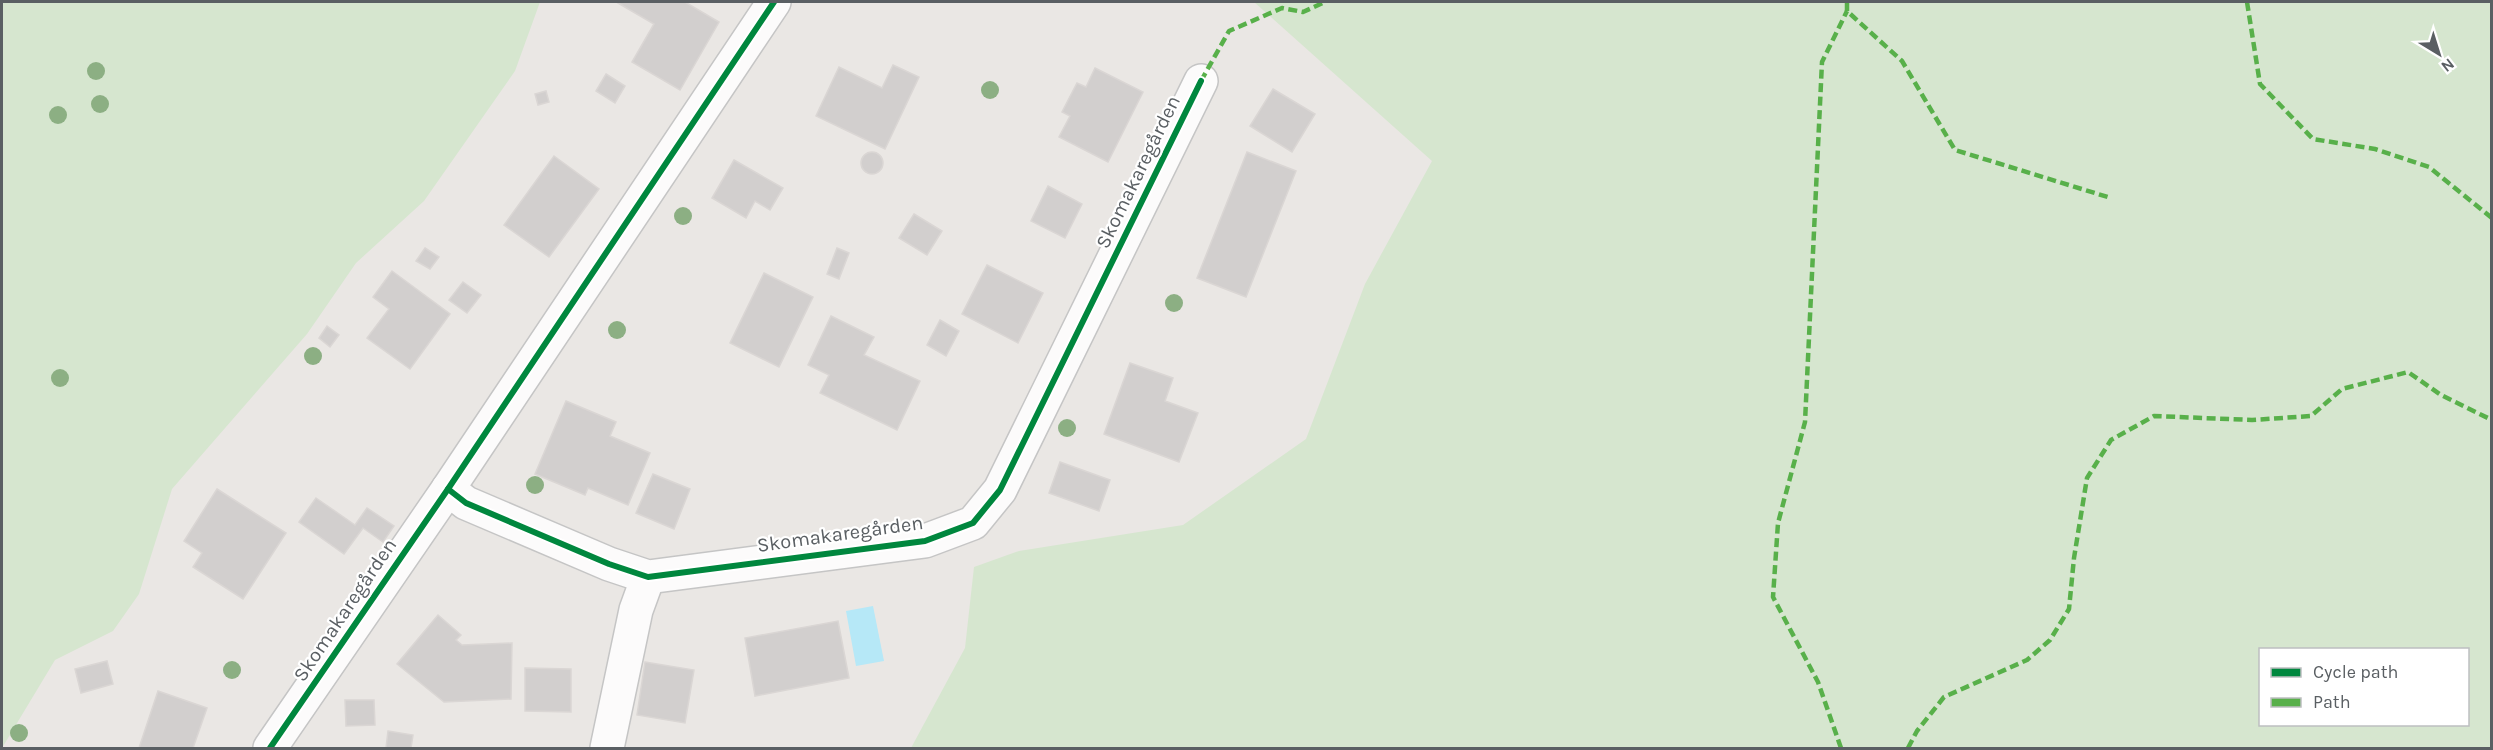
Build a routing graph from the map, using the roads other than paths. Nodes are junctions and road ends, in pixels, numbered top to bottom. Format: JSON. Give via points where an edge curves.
{"nodes":[{"id":1,"x":774,"y":2,"type":"edge"},
{"id":2,"x":1201,"y":81,"type":"dead end"},
{"id":3,"x":448,"y":489,"type":"junction"},
{"id":4,"x":648,"y":577,"type":"junction"},
{"id":5,"x":270,"y":748,"type":"edge"},
{"id":6,"x":607,"y":748,"type":"edge"}],
"edges":[{"from":1,"to":3,"type":"street","name":"Skomakaregården"},
{"from":2,"to":4,"type":"street","name":"Skomakaregården","via":[[1000,490],[973,523],[925,541]]},
{"from":3,"to":4,"type":"street","name":"Skomakaregården","via":[[466,503]]},
{"from":3,"to":5,"type":"street","name":"Skomakaregården"},
{"from":4,"to":6,"type":"street","via":[[636,610]]}]}
